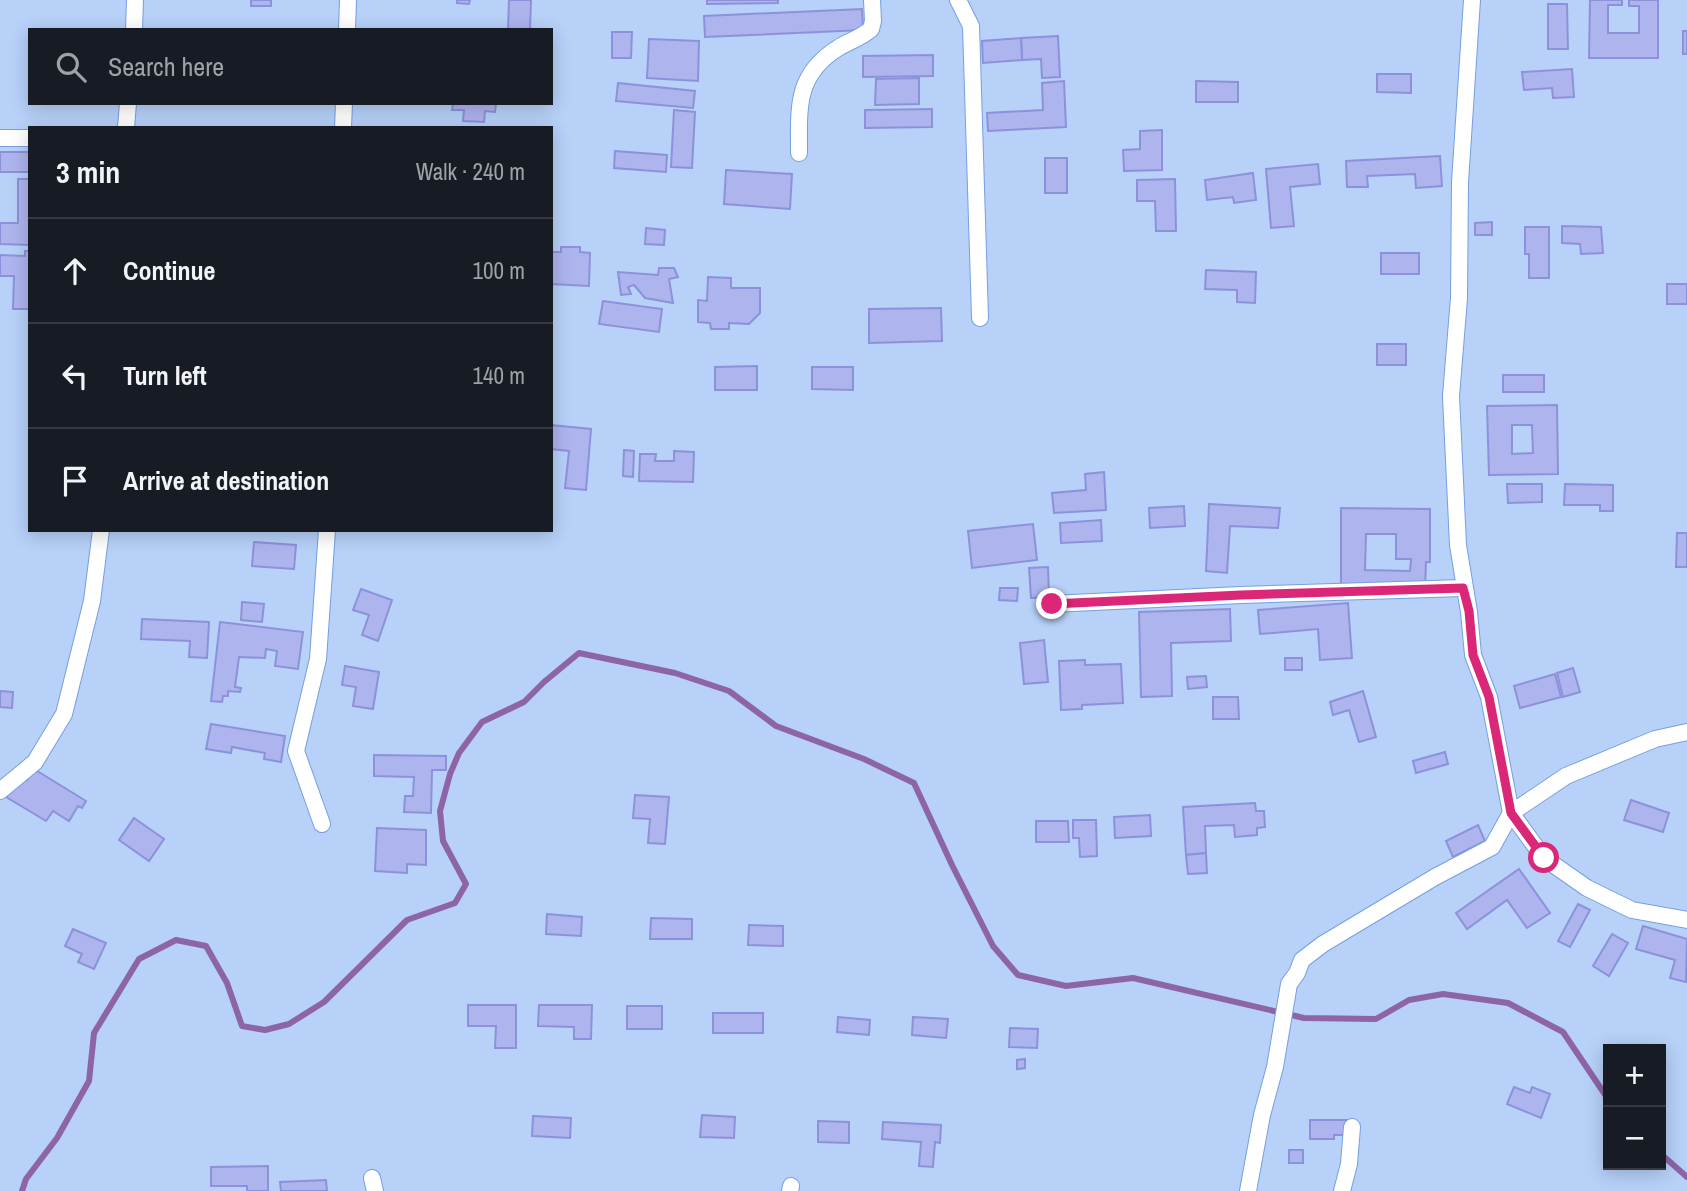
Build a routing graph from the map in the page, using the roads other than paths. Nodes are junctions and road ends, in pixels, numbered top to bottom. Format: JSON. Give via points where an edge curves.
{"nodes":[{"id":1,"x":135,"y":0,"type":"edge"},
{"id":2,"x":348,"y":0,"type":"edge"},
{"id":3,"x":872,"y":0,"type":"edge"},
{"id":4,"x":958,"y":0,"type":"edge"},
{"id":5,"x":1472,"y":0,"type":"edge"},
{"id":6,"x":134,"y":28,"type":"edge"},
{"id":7,"x":346,"y":28,"type":"edge"},
{"id":8,"x":128,"y":105,"type":"edge"},
{"id":9,"x":344,"y":105,"type":"edge"},
{"id":10,"x":126,"y":126,"type":"edge"},
{"id":11,"x":343,"y":126,"type":"edge"},
{"id":12,"x":0,"y":138,"type":"edge"},
{"id":13,"x":28,"y":138,"type":"edge"},
{"id":14,"x":799,"y":153,"type":"dead end"},
{"id":15,"x":980,"y":318,"type":"dead end"},
{"id":16,"x":101,"y":532,"type":"edge"},
{"id":17,"x":327,"y":532,"type":"edge"},
{"id":18,"x":1463,"y":588,"type":"junction"},
{"id":19,"x":1052,"y":604,"type":"dead end"},
{"id":20,"x":1687,"y":732,"type":"edge"},
{"id":21,"x":0,"y":791,"type":"edge"},
{"id":22,"x":1511,"y":813,"type":"junction"},
{"id":23,"x":322,"y":824,"type":"dead end"},
{"id":24,"x":1687,"y":920,"type":"edge"},
{"id":25,"x":1352,"y":1127,"type":"dead end"},
{"id":26,"x":1248,"y":1191,"type":"edge"},
{"id":27,"x":1342,"y":1191,"type":"edge"}],
"edges":[{"from":1,"to":6,"type":"street"},
{"from":2,"to":7,"type":"street"},
{"from":3,"to":14,"type":"street","via":[[871,29],[820,61],[807,76],[800,101]]},
{"from":4,"to":15,"type":"street","via":[[971,26]]},
{"from":5,"to":18,"type":"street","via":[[1451,396]]},
{"from":8,"to":10,"type":"street"},
{"from":9,"to":11,"type":"street"},
{"from":12,"to":13,"type":"street"},
{"from":16,"to":21,"type":"street","via":[[92,601],[64,714],[35,762]]},
{"from":17,"to":23,"type":"street","via":[[318,660],[296,751]]},
{"from":18,"to":19,"type":"street"},
{"from":18,"to":22,"type":"street","via":[[1473,655],[1489,697]]},
{"from":20,"to":22,"type":"street","via":[[1656,739],[1566,776]]},
{"from":22,"to":24,"type":"street","via":[[1544,858],[1587,888],[1632,910]]},
{"from":22,"to":26,"type":"street","via":[[1492,847],[1423,883],[1302,960],[1289,985]]},
{"from":25,"to":27,"type":"street"}]}
